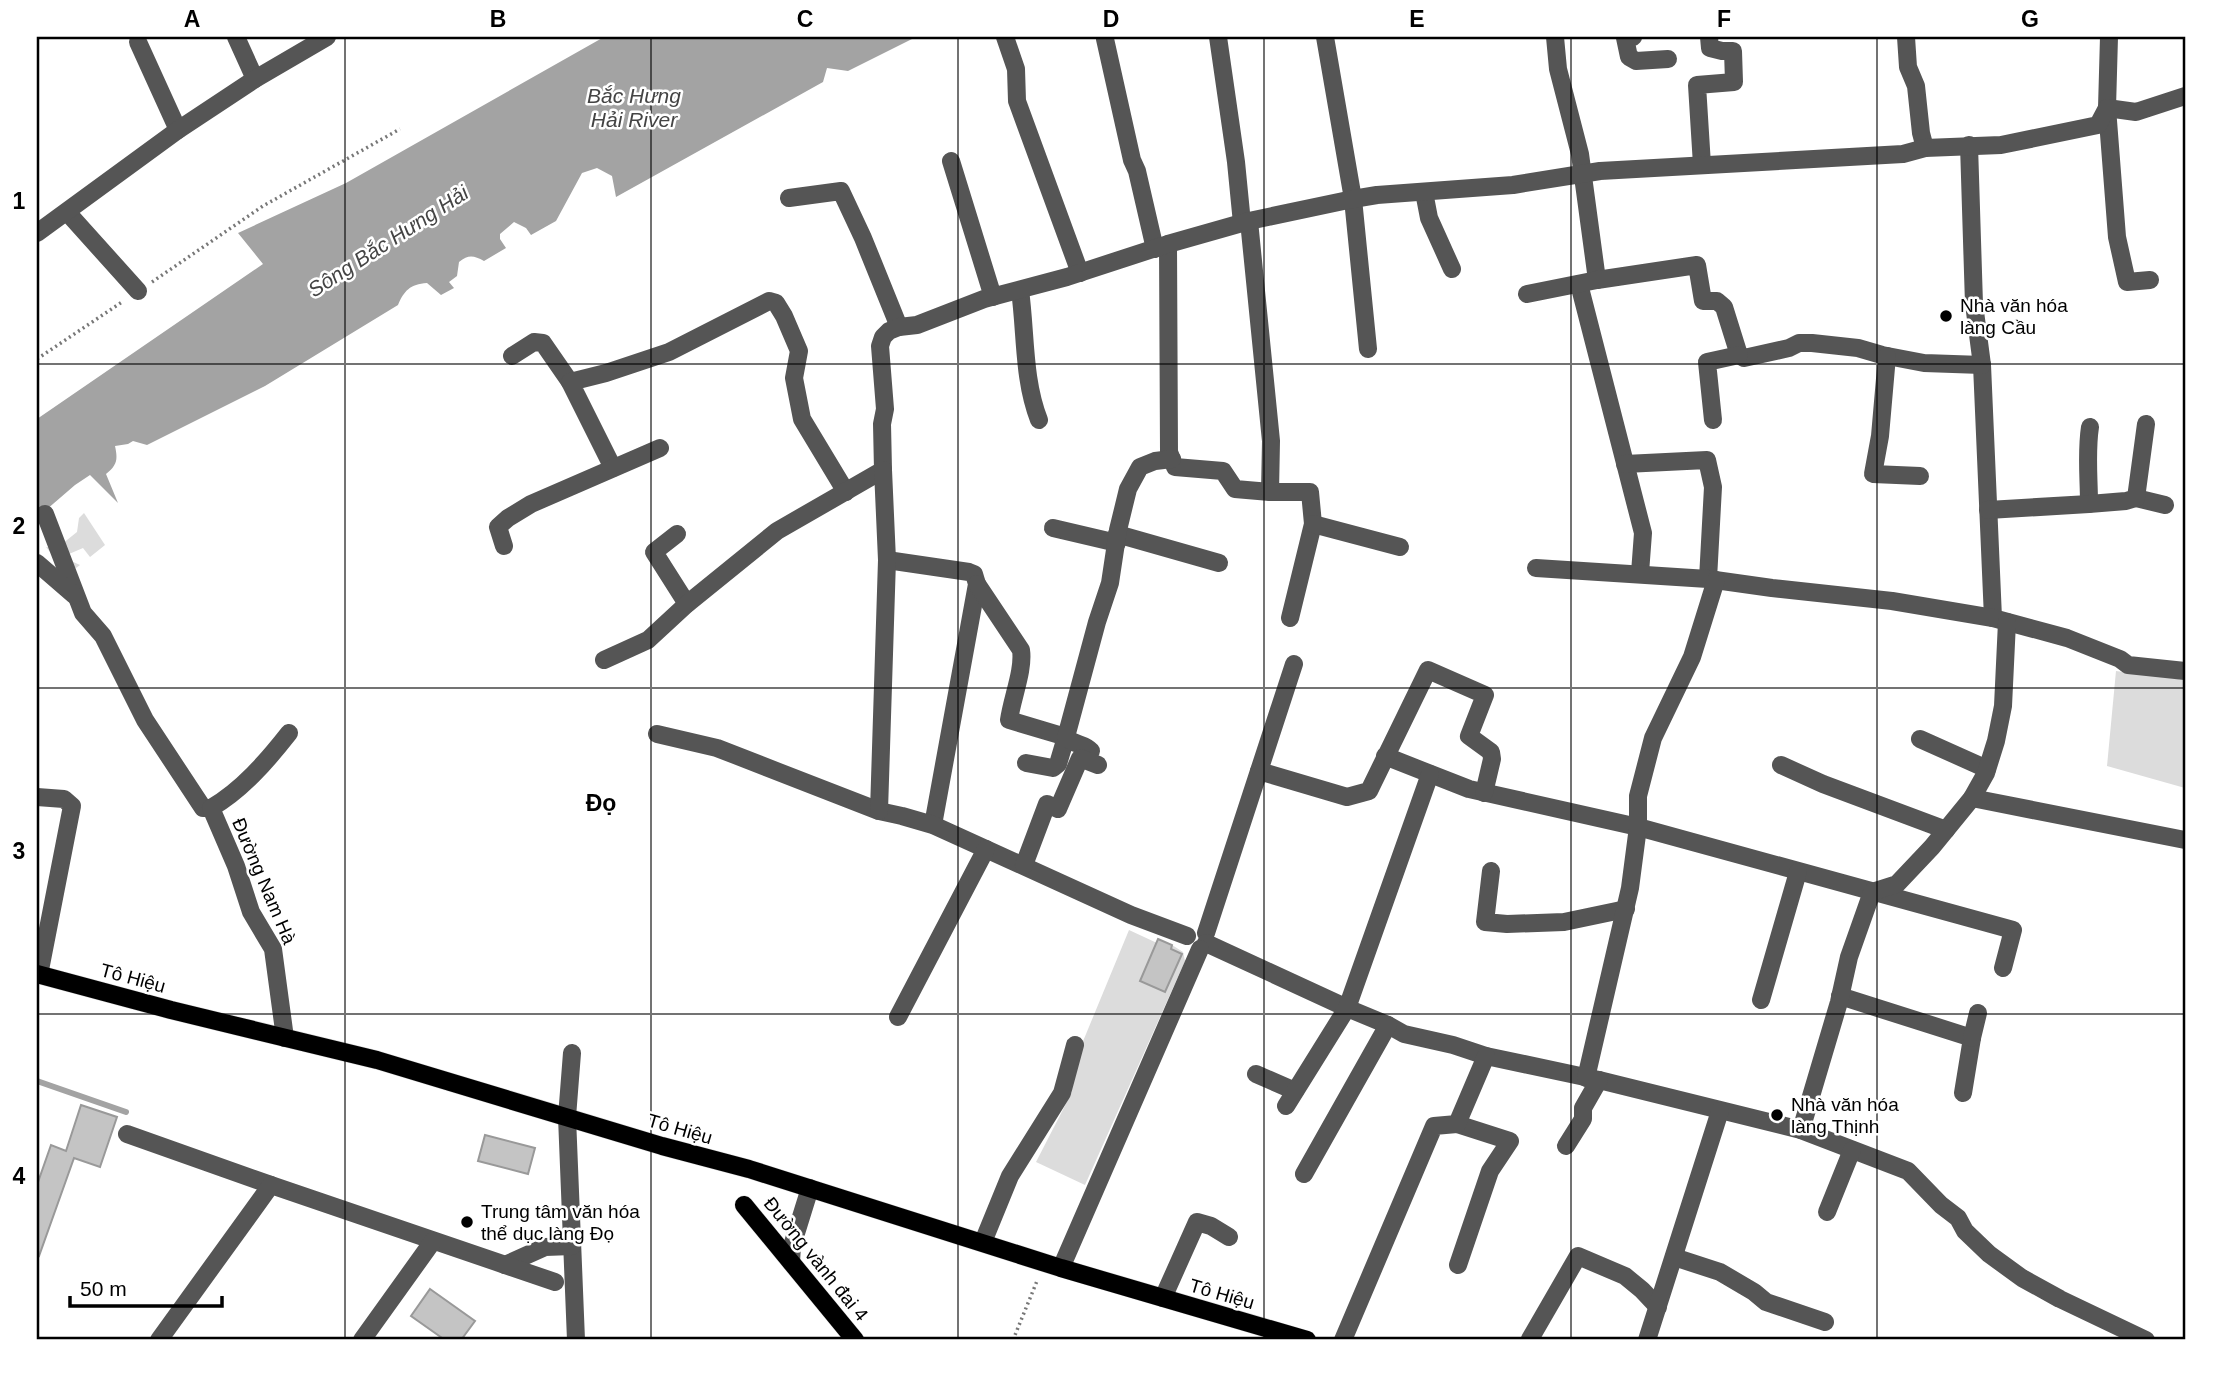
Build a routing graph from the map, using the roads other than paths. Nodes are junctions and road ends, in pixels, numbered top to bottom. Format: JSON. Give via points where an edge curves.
{"nodes":[{"id":1,"x":236,"y":37,"type":"edge"},
{"id":2,"x":327,"y":37,"type":"edge"},
{"id":3,"x":1006,"y":37,"type":"edge"},
{"id":4,"x":1218,"y":37,"type":"edge"},
{"id":5,"x":1325,"y":37,"type":"edge"},
{"id":6,"x":1555,"y":37,"type":"edge"},
{"id":7,"x":1633,"y":37,"type":"edge"},
{"id":8,"x":1709,"y":37,"type":"edge"},
{"id":9,"x":1906,"y":37,"type":"edge"},
{"id":10,"x":2109,"y":37,"type":"edge"},
{"id":11,"x":1105,"y":39,"type":"dead end"},
{"id":12,"x":138,"y":42,"type":"dead end"},
{"id":13,"x":1668,"y":59,"type":"dead end"},
{"id":14,"x":255,"y":79,"type":"junction"},
{"id":15,"x":2185,"y":96,"type":"edge"},
{"id":16,"x":2107,"y":108,"type":"junction"},
{"id":17,"x":178,"y":130,"type":"junction"},
{"id":18,"x":1969,"y":145,"type":"junction"},
{"id":19,"x":1925,"y":148,"type":"junction"},
{"id":20,"x":951,"y":161,"type":"dead end"},
{"id":21,"x":1703,"y":165,"type":"junction"},
{"id":22,"x":1583,"y":174,"type":"junction"},
{"id":23,"x":1424,"y":192,"type":"junction"},
{"id":24,"x":789,"y":198,"type":"dead end"},
{"id":25,"x":1353,"y":199,"type":"junction"},
{"id":26,"x":67,"y":212,"type":"junction"},
{"id":27,"x":1245,"y":222,"type":"junction"},
{"id":28,"x":37,"y":233,"type":"edge"},
{"id":29,"x":1161,"y":246,"type":"junction"},
{"id":30,"x":1452,"y":269,"type":"dead end"},
{"id":31,"x":1080,"y":273,"type":"junction"},
{"id":32,"x":1597,"y":280,"type":"junction"},
{"id":33,"x":2150,"y":280,"type":"dead end"},
{"id":34,"x":1579,"y":284,"type":"junction"},
{"id":35,"x":1020,"y":290,"type":"junction"},
{"id":36,"x":138,"y":291,"type":"road end"},
{"id":37,"x":1527,"y":294,"type":"dead end"},
{"id":38,"x":993,"y":297,"type":"junction"},
{"id":39,"x":899,"y":327,"type":"junction"},
{"id":40,"x":1367,"y":349,"type":"dead end"},
{"id":41,"x":1740,"y":355,"type":"junction"},
{"id":42,"x":512,"y":356,"type":"dead end"},
{"id":43,"x":1887,"y":356,"type":"junction"},
{"id":44,"x":1982,"y":365,"type":"junction"},
{"id":45,"x":570,"y":382,"type":"junction"},
{"id":46,"x":1040,"y":420,"type":"dead end"},
{"id":47,"x":1713,"y":420,"type":"dead end"},
{"id":48,"x":2146,"y":424,"type":"dead end"},
{"id":49,"x":2090,"y":428,"type":"dead end"},
{"id":50,"x":660,"y":448,"type":"dead end"},
{"id":51,"x":1172,"y":459,"type":"junction"},
{"id":52,"x":1625,"y":464,"type":"junction"},
{"id":53,"x":613,"y":468,"type":"junction"},
{"id":54,"x":883,"y":470,"type":"junction"},
{"id":55,"x":1920,"y":476,"type":"dead end"},
{"id":56,"x":846,"y":492,"type":"junction"},
{"id":57,"x":1270,"y":492,"type":"junction"},
{"id":58,"x":2136,"y":498,"type":"junction"},
{"id":59,"x":2089,"y":504,"type":"junction"},
{"id":60,"x":2165,"y":505,"type":"dead end"},
{"id":61,"x":1988,"y":509,"type":"junction"},
{"id":62,"x":45,"y":514,"type":"dead end"},
{"id":63,"x":1313,"y":524,"type":"junction"},
{"id":64,"x":1053,"y":528,"type":"dead end"},
{"id":65,"x":677,"y":534,"type":"dead end"},
{"id":66,"x":1117,"y":538,"type":"junction"},
{"id":67,"x":504,"y":546,"type":"dead end"},
{"id":68,"x":1400,"y":547,"type":"dead end"},
{"id":69,"x":887,"y":560,"type":"junction"},
{"id":70,"x":37,"y":563,"type":"edge"},
{"id":71,"x":1219,"y":563,"type":"dead end"},
{"id":72,"x":1536,"y":568,"type":"dead end"},
{"id":73,"x":1640,"y":573,"type":"junction"},
{"id":74,"x":1712,"y":580,"type":"junction"},
{"id":75,"x":977,"y":584,"type":"junction"},
{"id":76,"x":77,"y":597,"type":"junction"},
{"id":77,"x":687,"y":604,"type":"junction"},
{"id":78,"x":1290,"y":618,"type":"dead end"},
{"id":79,"x":2000,"y":620,"type":"junction"},
{"id":80,"x":604,"y":660,"type":"dead end"},
{"id":81,"x":1294,"y":664,"type":"dead end"},
{"id":82,"x":2185,"y":671,"type":"edge"},
{"id":83,"x":289,"y":733,"type":"dead end"},
{"id":84,"x":657,"y":734,"type":"dead end"},
{"id":85,"x":1066,"y":737,"type":"junction"},
{"id":86,"x":1920,"y":739,"type":"dead end"},
{"id":87,"x":1385,"y":756,"type":"junction"},
{"id":88,"x":1026,"y":763,"type":"dead end"},
{"id":89,"x":1781,"y":765,"type":"dead end"},
{"id":90,"x":1987,"y":769,"type":"junction"},
{"id":91,"x":1259,"y":771,"type":"junction"},
{"id":92,"x":1430,"y":774,"type":"junction"},
{"id":93,"x":881,"y":788,"type":"junction"},
{"id":94,"x":1484,"y":793,"type":"junction"},
{"id":95,"x":37,"y":797,"type":"edge"},
{"id":96,"x":1972,"y":798,"type":"junction"},
{"id":97,"x":211,"y":808,"type":"junction"},
{"id":98,"x":879,"y":811,"type":"junction"},
{"id":99,"x":902,"y":816,"type":"junction"},
{"id":100,"x":933,"y":825,"type":"junction"},
{"id":101,"x":1638,"y":827,"type":"junction"},
{"id":102,"x":1946,"y":830,"type":"junction"},
{"id":103,"x":2185,"y":839,"type":"edge"},
{"id":104,"x":986,"y":849,"type":"junction"},
{"id":105,"x":1024,"y":865,"type":"junction"},
{"id":106,"x":1491,"y":871,"type":"dead end"},
{"id":107,"x":1798,"y":872,"type":"junction"},
{"id":108,"x":1872,"y":892,"type":"junction"},
{"id":109,"x":1626,"y":909,"type":"junction"},
{"id":110,"x":1200,"y":940,"type":"junction"},
{"id":111,"x":2003,"y":968,"type":"dead end"},
{"id":112,"x":38,"y":974,"type":"edge"},
{"id":113,"x":1840,"y":996,"type":"junction"},
{"id":114,"x":1761,"y":1000,"type":"dead end"},
{"id":115,"x":1347,"y":1008,"type":"junction"},
{"id":116,"x":1978,"y":1013,"type":"dead end"},
{"id":117,"x":898,"y":1017,"type":"dead end"},
{"id":118,"x":1388,"y":1025,"type":"junction"},
{"id":119,"x":285,"y":1038,"type":"junction"},
{"id":120,"x":1972,"y":1038,"type":"junction"},
{"id":121,"x":1075,"y":1045,"type":"dead end"},
{"id":122,"x":572,"y":1053,"type":"dead end"},
{"id":123,"x":1486,"y":1056,"type":"junction"},
{"id":124,"x":1256,"y":1074,"type":"dead end"},
{"id":125,"x":1593,"y":1079,"type":"junction"},
{"id":126,"x":1963,"y":1093,"type":"dead end"},
{"id":127,"x":1720,"y":1111,"type":"junction"},
{"id":128,"x":567,"y":1116,"type":"junction"},
{"id":129,"x":1457,"y":1124,"type":"junction"},
{"id":130,"x":1801,"y":1130,"type":"junction"},
{"id":131,"x":127,"y":1134,"type":"dead end"},
{"id":132,"x":1566,"y":1146,"type":"dead end"},
{"id":133,"x":1852,"y":1150,"type":"junction"},
{"id":134,"x":1304,"y":1174,"type":"dead end"},
{"id":135,"x":271,"y":1185,"type":"junction"},
{"id":136,"x":810,"y":1188,"type":"junction"},
{"id":137,"x":744,"y":1205,"type":"dead end"},
{"id":138,"x":1827,"y":1212,"type":"dead end"},
{"id":139,"x":1229,"y":1237,"type":"dead end"},
{"id":140,"x":433,"y":1241,"type":"junction"},
{"id":141,"x":983,"y":1242,"type":"junction"},
{"id":142,"x":572,"y":1246,"type":"junction"},
{"id":143,"x":1674,"y":1257,"type":"junction"},
{"id":144,"x":791,"y":1262,"type":"junction"},
{"id":145,"x":505,"y":1265,"type":"junction"},
{"id":146,"x":1053,"y":1265,"type":"junction"},
{"id":147,"x":1458,"y":1265,"type":"dead end"},
{"id":148,"x":555,"y":1282,"type":"dead end"},
{"id":149,"x":1163,"y":1298,"type":"junction"},
{"id":150,"x":1658,"y":1307,"type":"junction"},
{"id":151,"x":1825,"y":1322,"type":"dead end"},
{"id":152,"x":2114,"y":1333,"type":"edge"},
{"id":153,"x":1530,"y":1339,"type":"edge"},
{"id":154,"x":159,"y":1340,"type":"edge"},
{"id":155,"x":362,"y":1340,"type":"edge"},
{"id":156,"x":576,"y":1340,"type":"edge"},
{"id":157,"x":855,"y":1340,"type":"edge"},
{"id":158,"x":1307,"y":1340,"type":"edge"},
{"id":159,"x":1343,"y":1340,"type":"edge"},
{"id":160,"x":1647,"y":1340,"type":"edge"},
{"id":161,"x":2146,"y":1340,"type":"edge"}],
"edges":[{"from":1,"to":14,"type":"street"},
{"from":2,"to":14,"type":"street"},
{"from":3,"to":31,"type":"street","via":[[1016,69],[1017,102]]},
{"from":4,"to":27,"type":"street"},
{"from":5,"to":25,"type":"street"},
{"from":6,"to":22,"type":"street"},
{"from":7,"to":13,"type":"street","via":[[1625,37],[1629,57],[1636,61]]},
{"from":8,"to":21,"type":"street","via":[[1710,48],[1733,51],[1734,82],[1697,85]]},
{"from":9,"to":19,"type":"street"},
{"from":10,"to":16,"type":"street"},
{"from":11,"to":29,"type":"street","via":[[1132,160]]},
{"from":12,"to":17,"type":"street"},
{"from":14,"to":17,"type":"street"},
{"from":15,"to":16,"type":"street","via":[[2136,112]]},
{"from":16,"to":18,"type":"street","via":[[2098,125],[2001,145]]},
{"from":16,"to":33,"type":"street","via":[[2117,237],[2127,282]]},
{"from":17,"to":26,"type":"street"},
{"from":18,"to":19,"type":"street"},
{"from":18,"to":44,"type":"street","via":[[1974,304]]},
{"from":19,"to":21,"type":"street","via":[[1903,154]]},
{"from":20,"to":38,"type":"street"},
{"from":21,"to":22,"type":"street"},
{"from":22,"to":23,"type":"street"},
{"from":22,"to":32,"type":"street"},
{"from":23,"to":25,"type":"street"},
{"from":23,"to":30,"type":"street","via":[[1429,218]]},
{"from":24,"to":39,"type":"street","via":[[841,191]]},
{"from":25,"to":27,"type":"street"},
{"from":25,"to":40,"type":"street"},
{"from":26,"to":28,"type":"street"},
{"from":26,"to":36,"type":"street"},
{"from":27,"to":29,"type":"street"},
{"from":27,"to":57,"type":"street","via":[[1271,441]]},
{"from":29,"to":31,"type":"street"},
{"from":29,"to":51,"type":"street"},
{"from":31,"to":35,"type":"street"},
{"from":32,"to":34,"type":"street"},
{"from":32,"to":41,"type":"street","via":[[1697,265],[1703,302],[1717,301],[1724,307]]},
{"from":34,"to":37,"type":"street"},
{"from":34,"to":52,"type":"street"},
{"from":35,"to":38,"type":"street"},
{"from":35,"to":46,"type":"street","via":[[1027,374]]},
{"from":38,"to":39,"type":"street","via":[[918,325]]},
{"from":39,"to":54,"type":"street","via":[[883,337],[880,346]]},
{"from":41,"to":43,"type":"street","via":[[1744,358],[1812,343]]},
{"from":41,"to":47,"type":"street","via":[[1707,362]]},
{"from":42,"to":45,"type":"street","via":[[534,342],[543,342]]},
{"from":43,"to":44,"type":"street"},
{"from":43,"to":55,"type":"street","via":[[1873,474]]},
{"from":44,"to":61,"type":"street"},
{"from":45,"to":53,"type":"street"},
{"from":45,"to":56,"type":"street","via":[[669,352],[769,301],[776,303],[799,351],[794,378],[802,419]]},
{"from":48,"to":58,"type":"street"},
{"from":49,"to":59,"type":"street","via":[[2086,459]]},
{"from":50,"to":53,"type":"street"},
{"from":51,"to":57,"type":"street","via":[[1175,467],[1223,471],[1235,489]]},
{"from":51,"to":66,"type":"street","via":[[1140,467],[1128,489]]},
{"from":52,"to":73,"type":"street","via":[[1643,533]]},
{"from":52,"to":74,"type":"street","via":[[1707,460],[1713,487]]},
{"from":53,"to":67,"type":"street","via":[[508,517],[498,527]]},
{"from":54,"to":56,"type":"street"},
{"from":54,"to":69,"type":"street"},
{"from":56,"to":77,"type":"street","via":[[777,531]]},
{"from":57,"to":63,"type":"street","via":[[1310,492]]},
{"from":58,"to":59,"type":"street"},
{"from":58,"to":60,"type":"street"},
{"from":59,"to":61,"type":"street"},
{"from":61,"to":79,"type":"street"},
{"from":62,"to":76,"type":"street"},
{"from":63,"to":68,"type":"street"},
{"from":63,"to":78,"type":"street"},
{"from":64,"to":66,"type":"street"},
{"from":65,"to":77,"type":"street","via":[[654,552]]},
{"from":66,"to":71,"type":"street"},
{"from":66,"to":85,"type":"street","via":[[1110,583]]},
{"from":69,"to":75,"type":"street","via":[[969,572]]},
{"from":69,"to":93,"type":"street"},
{"from":70,"to":76,"type":"street"},
{"from":72,"to":73,"type":"street"},
{"from":73,"to":74,"type":"street"},
{"from":74,"to":79,"type":"street","via":[[1892,601]]},
{"from":74,"to":101,"type":"street","via":[[1692,657],[1653,738],[1638,796]]},
{"from":75,"to":85,"type":"street","via":[[1021,650],[1009,720]]},
{"from":75,"to":100,"type":"street"},
{"from":76,"to":97,"type":"street","via":[[83,613],[103,636],[158,741],[203,808]]},
{"from":77,"to":80,"type":"street","via":[[648,640]]},
{"from":79,"to":82,"type":"street","via":[[2067,638],[2128,665]]},
{"from":79,"to":90,"type":"street","via":[[2003,706]]},
{"from":81,"to":91,"type":"street"},
{"from":83,"to":97,"type":"street","name":"Đường Nam Hà","via":[[261,766]]},
{"from":84,"to":98,"type":"street","via":[[717,748]]},
{"from":85,"to":88,"type":"street","via":[[1053,768]]},
{"from":85,"to":105,"type":"street","via":[[1087,747],[1094,758],[1080,758],[1058,809],[1046,804]]},
{"from":86,"to":90,"type":"street"},
{"from":87,"to":91,"type":"street","via":[[1369,791],[1347,797]]},
{"from":87,"to":92,"type":"street"},
{"from":87,"to":94,"type":"street","via":[[1428,670],[1485,695],[1469,736],[1490,752],[1492,759]]},
{"from":89,"to":102,"type":"street"},
{"from":90,"to":96,"type":"street"},
{"from":91,"to":110,"type":"street"},
{"from":92,"to":94,"type":"street"},
{"from":92,"to":115,"type":"street"},
{"from":93,"to":98,"type":"street"},
{"from":93,"to":99,"type":"street"},
{"from":94,"to":101,"type":"street"},
{"from":95,"to":112,"type":"street","via":[[64,799],[72,806]]},
{"from":96,"to":102,"type":"street"},
{"from":96,"to":103,"type":"street"},
{"from":97,"to":119,"type":"street","name":"Đường Nam Hà","via":[[251,912],[273,949]]},
{"from":98,"to":99,"type":"street"},
{"from":99,"to":100,"type":"street"},
{"from":100,"to":104,"type":"street"},
{"from":101,"to":107,"type":"street"},
{"from":101,"to":109,"type":"street"},
{"from":102,"to":108,"type":"street","via":[[1897,884]]},
{"from":104,"to":105,"type":"street"},
{"from":104,"to":117,"type":"street"},
{"from":105,"to":110,"type":"street","via":[[1131,915]]},
{"from":106,"to":109,"type":"street","via":[[1485,922],[1564,922]]},
{"from":107,"to":108,"type":"street"},
{"from":107,"to":114,"type":"street"},
{"from":108,"to":111,"type":"street","via":[[2013,930]]},
{"from":108,"to":113,"type":"street"},
{"from":109,"to":125,"type":"street"},
{"from":110,"to":115,"type":"street"},
{"from":110,"to":146,"type":"street"},
{"from":112,"to":119,"type":"main road","name":"Tô Hiệu"},
{"from":113,"to":120,"type":"street"},
{"from":113,"to":130,"type":"street"},
{"from":115,"to":118,"type":"street"},
{"from":115,"to":124,"type":"street","via":[[1291,1099]]},
{"from":116,"to":120,"type":"street"},
{"from":118,"to":123,"type":"street","via":[[1404,1034]]},
{"from":118,"to":134,"type":"street"},
{"from":119,"to":128,"type":"main road","name":"Tô Hiệu","via":[[377,1059]]},
{"from":120,"to":126,"type":"street"},
{"from":121,"to":141,"type":"street","via":[[1062,1093],[1010,1176]]},
{"from":122,"to":128,"type":"street"},
{"from":123,"to":125,"type":"street"},
{"from":123,"to":129,"type":"street"},
{"from":125,"to":127,"type":"street"},
{"from":125,"to":132,"type":"street","via":[[1583,1119]]},
{"from":127,"to":130,"type":"street"},
{"from":127,"to":143,"type":"street"},
{"from":128,"to":136,"type":"main road","name":"Tô Hiệu"},
{"from":128,"to":142,"type":"street"},
{"from":129,"to":147,"type":"street","via":[[1510,1141],[1490,1171]]},
{"from":129,"to":159,"type":"street","via":[[1434,1126]]},
{"from":130,"to":133,"type":"street"},
{"from":131,"to":135,"type":"street"},
{"from":133,"to":138,"type":"street"},
{"from":133,"to":152,"type":"street","via":[[1908,1171],[1989,1254]]},
{"from":135,"to":140,"type":"street"},
{"from":135,"to":154,"type":"street"},
{"from":136,"to":141,"type":"main road","name":"Tô Hiệu"},
{"from":136,"to":144,"type":"street"},
{"from":137,"to":144,"type":"main road","name":"Đường vành đai 4"},
{"from":139,"to":149,"type":"street","via":[[1197,1222]]},
{"from":140,"to":145,"type":"street"},
{"from":140,"to":155,"type":"street"},
{"from":141,"to":146,"type":"main road","name":"Tô Hiệu"},
{"from":142,"to":145,"type":"street","via":[[545,1247]]},
{"from":142,"to":156,"type":"street"},
{"from":143,"to":150,"type":"street"},
{"from":143,"to":151,"type":"street","via":[[1720,1272],[1766,1302]]},
{"from":144,"to":157,"type":"main road","name":"Đường vành đai 4"},
{"from":145,"to":148,"type":"street"},
{"from":146,"to":149,"type":"main road","name":"Tô Hiệu"},
{"from":149,"to":158,"type":"main road","name":"Tô Hiệu"},
{"from":150,"to":153,"type":"street","via":[[1625,1276],[1578,1256]]},
{"from":150,"to":160,"type":"street"},
{"from":152,"to":161,"type":"street"}]}
